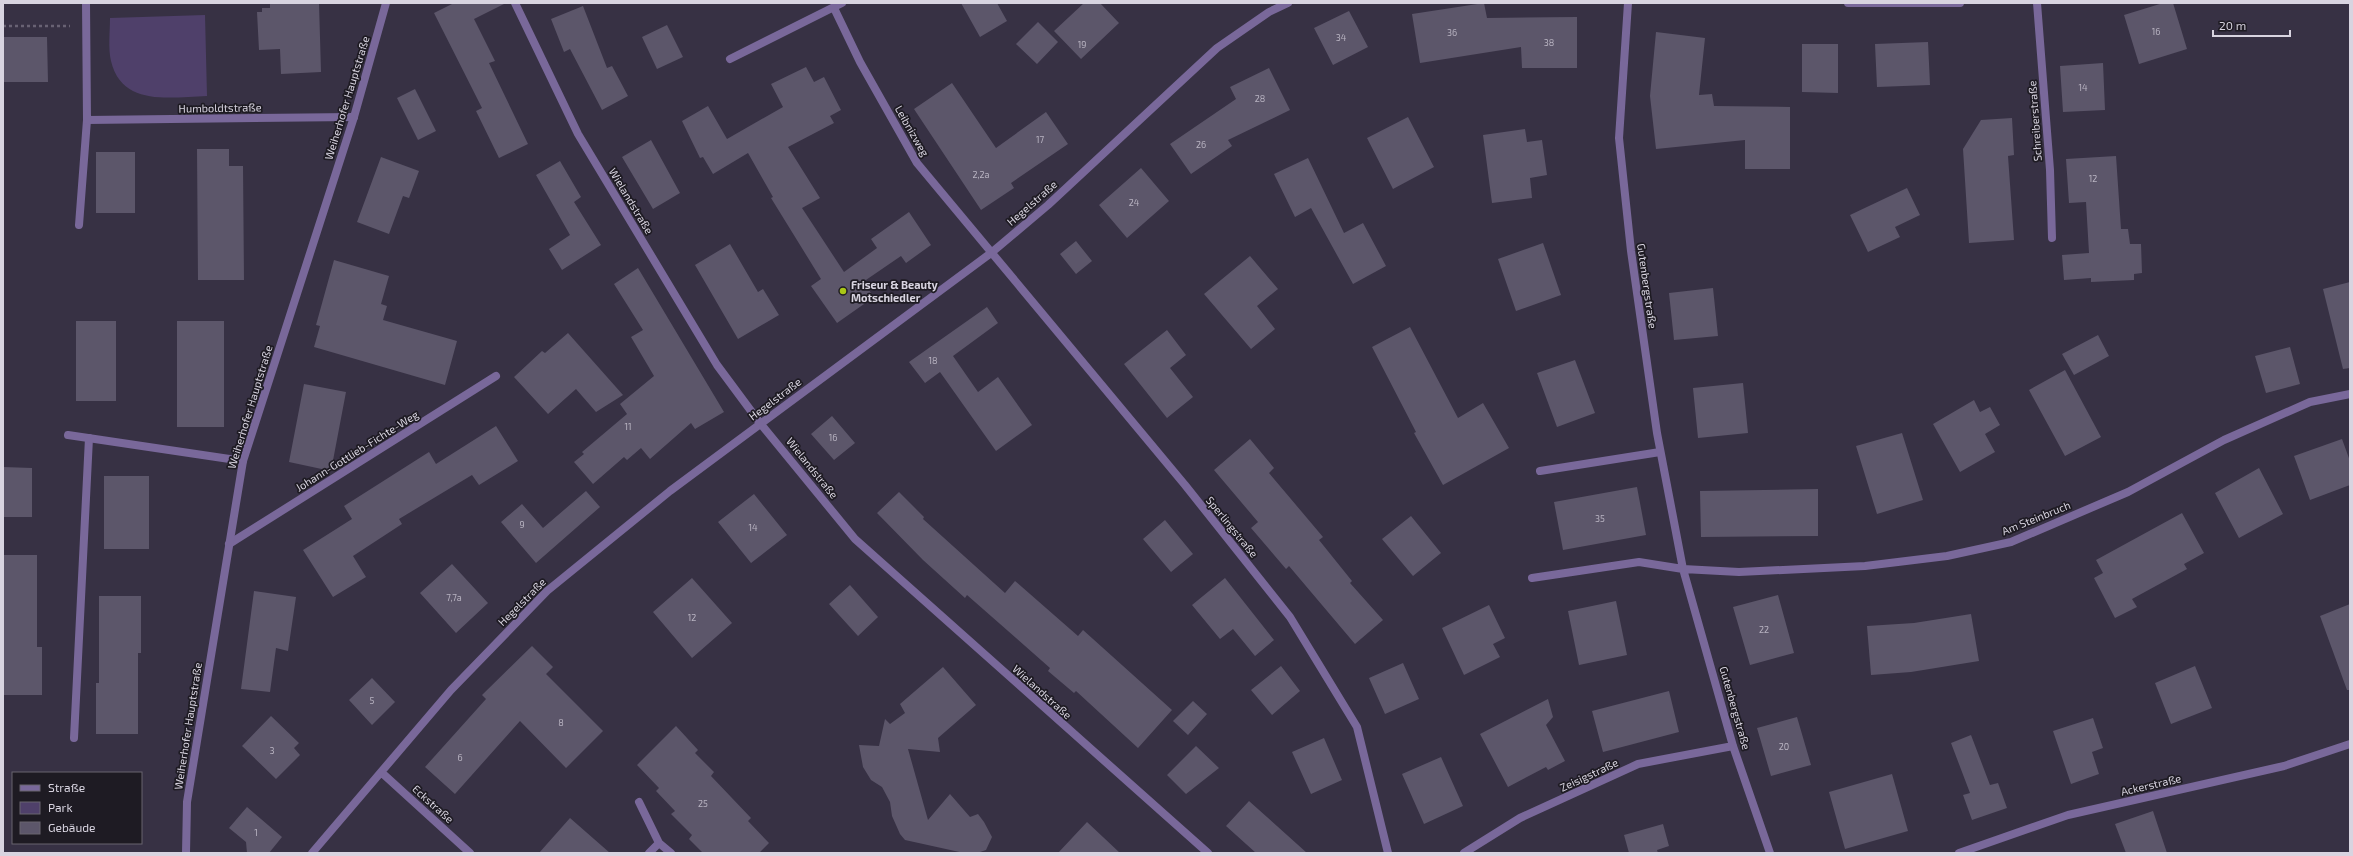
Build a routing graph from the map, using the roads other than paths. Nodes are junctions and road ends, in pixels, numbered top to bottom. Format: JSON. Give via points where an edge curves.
{"nodes":[{"id":1,"x":86,"y":3,"type":"edge"},
{"id":2,"x":386,"y":3,"type":"edge"},
{"id":3,"x":515,"y":3,"type":"edge"},
{"id":4,"x":842,"y":3,"type":"edge"},
{"id":5,"x":1288,"y":3,"type":"edge"},
{"id":6,"x":1628,"y":3,"type":"edge"},
{"id":7,"x":1848,"y":3,"type":"edge"},
{"id":8,"x":1960,"y":3,"type":"edge"},
{"id":9,"x":2037,"y":3,"type":"edge"},
{"id":10,"x":834,"y":8,"type":"junction"},
{"id":11,"x":730,"y":59,"type":"dead end"},
{"id":12,"x":354,"y":118,"type":"junction"},
{"id":13,"x":87,"y":120,"type":"junction"},
{"id":14,"x":79,"y":225,"type":"dead end"},
{"id":15,"x":2052,"y":238,"type":"dead end"},
{"id":16,"x":991,"y":253,"type":"junction"},
{"id":17,"x":496,"y":376,"type":"dead end"},
{"id":18,"x":2350,"y":394,"type":"edge"},
{"id":19,"x":760,"y":423,"type":"junction"},
{"id":20,"x":68,"y":435,"type":"dead end"},
{"id":21,"x":89,"y":438,"type":"junction"},
{"id":22,"x":1660,"y":452,"type":"junction"},
{"id":23,"x":243,"y":461,"type":"junction"},
{"id":24,"x":1540,"y":471,"type":"dead end"},
{"id":25,"x":229,"y":544,"type":"junction"},
{"id":26,"x":1683,"y":568,"type":"junction"},
{"id":27,"x":1532,"y":578,"type":"dead end"},
{"id":28,"x":74,"y":738,"type":"dead end"},
{"id":29,"x":2350,"y":744,"type":"edge"},
{"id":30,"x":1734,"y":746,"type":"junction"},
{"id":31,"x":381,"y":772,"type":"junction"},
{"id":32,"x":639,"y":802,"type":"dead end"},
{"id":33,"x":659,"y":843,"type":"junction"},
{"id":34,"x":1964,"y":852,"type":"edge"},
{"id":35,"x":186,"y":853,"type":"edge"},
{"id":36,"x":312,"y":853,"type":"edge"},
{"id":37,"x":470,"y":853,"type":"edge"},
{"id":38,"x":649,"y":853,"type":"edge"},
{"id":39,"x":671,"y":853,"type":"edge"},
{"id":40,"x":1208,"y":853,"type":"edge"},
{"id":41,"x":1388,"y":853,"type":"edge"},
{"id":42,"x":1464,"y":853,"type":"edge"},
{"id":43,"x":1770,"y":853,"type":"edge"}],
"edges":[{"from":1,"to":13,"type":"street"},
{"from":2,"to":12,"type":"street","name":"Weiherhofer Hauptstraße"},
{"from":3,"to":19,"type":"street","name":"Wielandstraße","via":[[578,134],[717,365]]},
{"from":4,"to":10,"type":"street"},
{"from":5,"to":16,"type":"street","name":"Hegelstraße","via":[[1269,12],[1217,48],[1048,205]]},
{"from":6,"to":22,"type":"street","name":"Gutenbergstraße","via":[[1619,138],[1631,251]]},
{"from":7,"to":8,"type":"street"},
{"from":9,"to":15,"type":"street","name":"Schreiberstraße","via":[[2050,170]]},
{"from":10,"to":11,"type":"street"},
{"from":10,"to":16,"type":"street","name":"Leibnizweg","via":[[860,62],[917,163]]},
{"from":12,"to":13,"type":"street","name":"Humboldtstraße"},
{"from":12,"to":23,"type":"street","name":"Weiherhofer Hauptstraße"},
{"from":13,"to":14,"type":"street"},
{"from":16,"to":19,"type":"street","name":"Hegelstraße"},
{"from":16,"to":41,"type":"street","name":"Sperlingstraße","via":[[1090,370],[1290,617],[1357,727]]},
{"from":17,"to":25,"type":"street","name":"Johann-Gottlieb-Fichte-Weg"},
{"from":18,"to":26,"type":"street","name":"Am Steinbruch","via":[[2310,402],[2224,440],[2128,492],[2011,542],[1947,556],[1865,566],[1739,572]]},
{"from":19,"to":31,"type":"street","name":"Hegelstraße","via":[[670,491],[547,591],[451,690]]},
{"from":19,"to":40,"type":"street","name":"Wielandstraße","via":[[855,539]]},
{"from":20,"to":21,"type":"street"},
{"from":21,"to":23,"type":"street"},
{"from":21,"to":28,"type":"street"},
{"from":22,"to":24,"type":"street"},
{"from":22,"to":26,"type":"street","name":"Gutenbergstraße"},
{"from":23,"to":25,"type":"street","name":"Weiherhofer Hauptstraße"},
{"from":25,"to":35,"type":"street","name":"Weiherhofer Hauptstraße","via":[[187,802]]},
{"from":26,"to":27,"type":"street","via":[[1639,562]]},
{"from":26,"to":30,"type":"street","name":"Gutenbergstraße"},
{"from":29,"to":34,"type":"street","name":"Ackerstraße","via":[[2284,766],[2068,815]]},
{"from":30,"to":42,"type":"street","name":"Zeisigstraße","via":[[1638,764],[1520,818]]},
{"from":30,"to":43,"type":"street","name":"Gutenbergstraße"},
{"from":31,"to":36,"type":"street","name":"Hegelstraße"},
{"from":31,"to":37,"type":"street","name":"Eckstraße"},
{"from":32,"to":33,"type":"street"},
{"from":33,"to":38,"type":"street"},
{"from":33,"to":39,"type":"street"}]}
